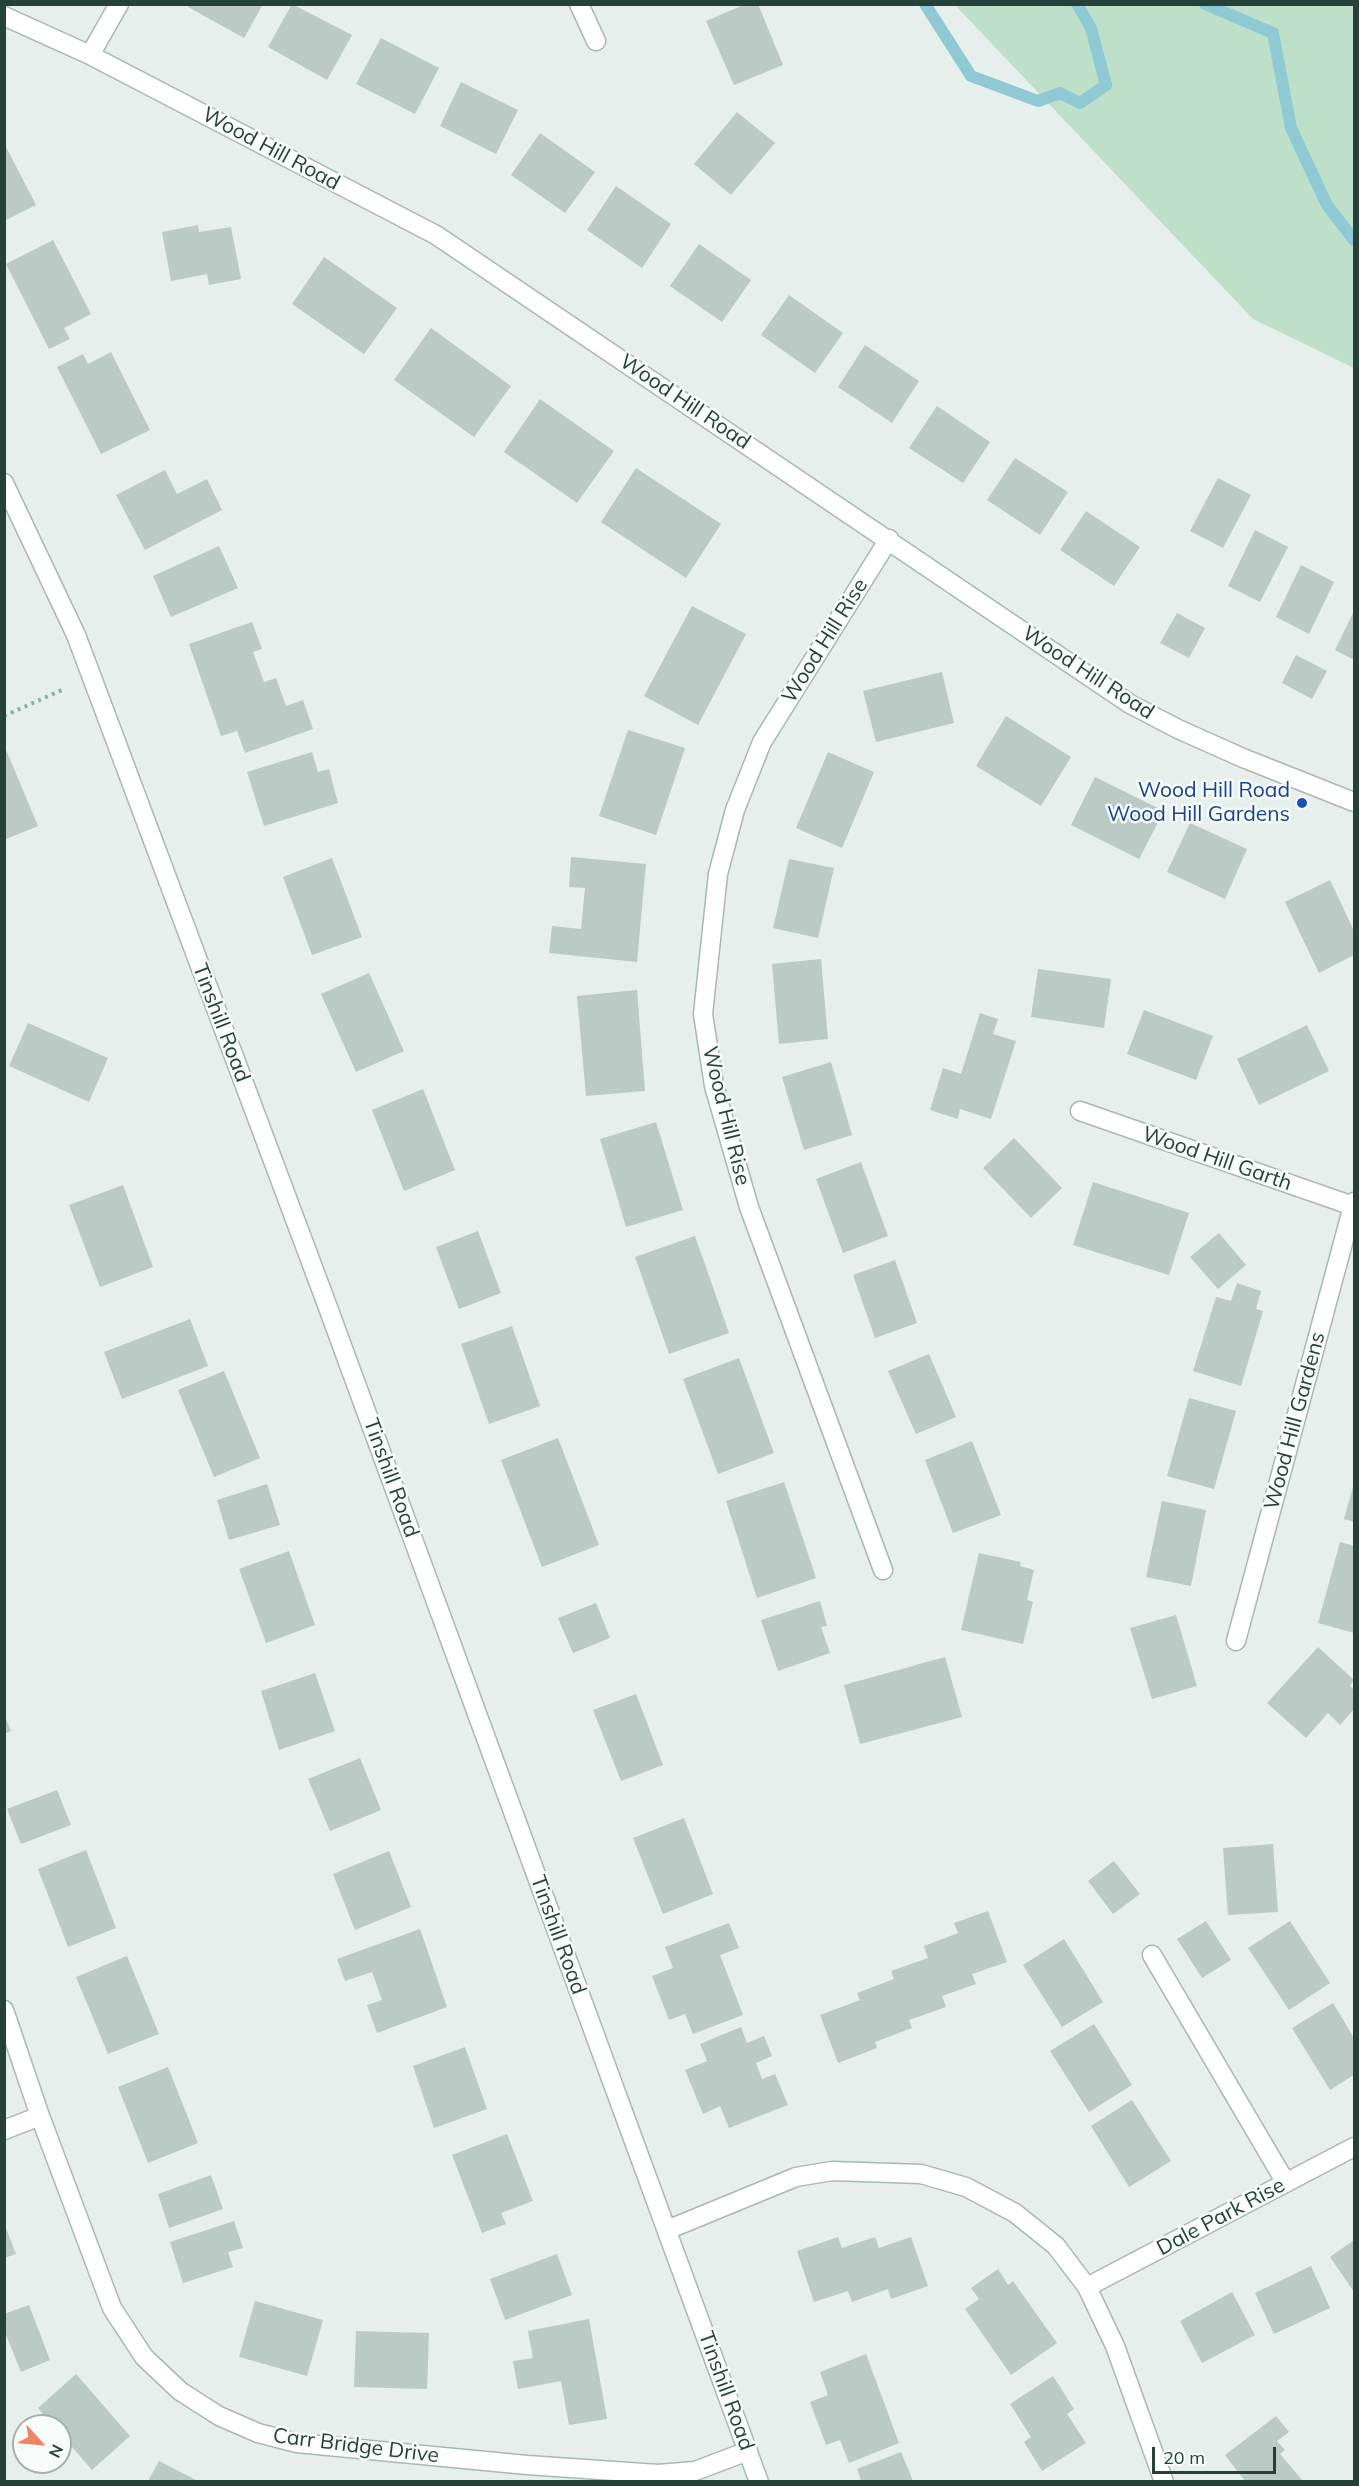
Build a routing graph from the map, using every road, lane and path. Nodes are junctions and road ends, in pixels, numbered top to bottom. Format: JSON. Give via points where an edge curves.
{"nodes":[{"id":1,"x":119,"y":4,"type":"edge"},
{"id":2,"x":579,"y":4,"type":"edge"},
{"id":3,"x":4,"y":16,"type":"edge"},
{"id":4,"x":596,"y":41,"type":"dead end"},
{"id":5,"x":90,"y":55,"type":"junction"},
{"id":6,"x":4,"y":483,"type":"edge"},
{"id":7,"x":889,"y":539,"type":"junction"},
{"id":8,"x":92,"y":677,"type":"junction"},
{"id":9,"x":4,"y":716,"type":"edge"},
{"id":10,"x":1354,"y":802,"type":"edge"},
{"id":11,"x":1080,"y":1111,"type":"dead end"},
{"id":12,"x":1354,"y":1204,"type":"edge"},
{"id":13,"x":883,"y":1570,"type":"dead end"},
{"id":14,"x":1236,"y":1641,"type":"dead end"},
{"id":15,"x":1152,"y":1955,"type":"dead end"},
{"id":16,"x":4,"y":2010,"type":"edge"},
{"id":17,"x":40,"y":2116,"type":"junction"},
{"id":18,"x":4,"y":2130,"type":"edge"},
{"id":19,"x":1354,"y":2147,"type":"edge"},
{"id":20,"x":1286,"y":2183,"type":"junction"},
{"id":21,"x":667,"y":2230,"type":"junction"},
{"id":22,"x":1088,"y":2287,"type":"junction"},
{"id":23,"x":748,"y":2451,"type":"junction"},
{"id":24,"x":759,"y":2481,"type":"edge"},
{"id":25,"x":1164,"y":2481,"type":"edge"}],
"edges":[{"from":1,"to":5,"type":"street"},
{"from":2,"to":4,"type":"street"},
{"from":3,"to":5,"type":"street","name":"Wood Hill Road"},
{"from":5,"to":7,"type":"street","name":"Wood Hill Road","via":[[436,235]]},
{"from":6,"to":8,"type":"street","name":"Tinshill Road"},
{"from":7,"to":10,"type":"street","name":"Wood Hill Road","via":[[1130,704],[1210,744]]},
{"from":7,"to":13,"type":"street","name":"Wood Hill Rise","via":[[762,742],[739,800],[718,874],[703,1014],[714,1086],[749,1207]]},
{"from":8,"to":9,"type":"path"},
{"from":8,"to":21,"type":"street","name":"Tinshill Road"},
{"from":11,"to":12,"type":"street","name":"Wood Hill Garth"},
{"from":12,"to":14,"type":"street","name":"Wood Hill Gardens"},
{"from":15,"to":20,"type":"street"},
{"from":16,"to":17,"type":"street","name":"Carr Bridge Drive"},
{"from":17,"to":18,"type":"street"},
{"from":17,"to":23,"type":"street","name":"Carr Bridge Drive","via":[[112,2308],[144,2357],[180,2391],[219,2416],[258,2433],[297,2443],[658,2474],[695,2471]]},
{"from":19,"to":20,"type":"street","name":"Dale Park Rise"},
{"from":20,"to":22,"type":"street","name":"Dale Park Rise"},
{"from":21,"to":22,"type":"street","via":[[796,2177],[831,2171],[921,2174],[966,2187],[1014,2213],[1056,2246]]},
{"from":21,"to":23,"type":"street","name":"Tinshill Road"},
{"from":22,"to":25,"type":"street","via":[[1115,2346]]},
{"from":23,"to":24,"type":"street","name":"Tinshill Road"}]}
